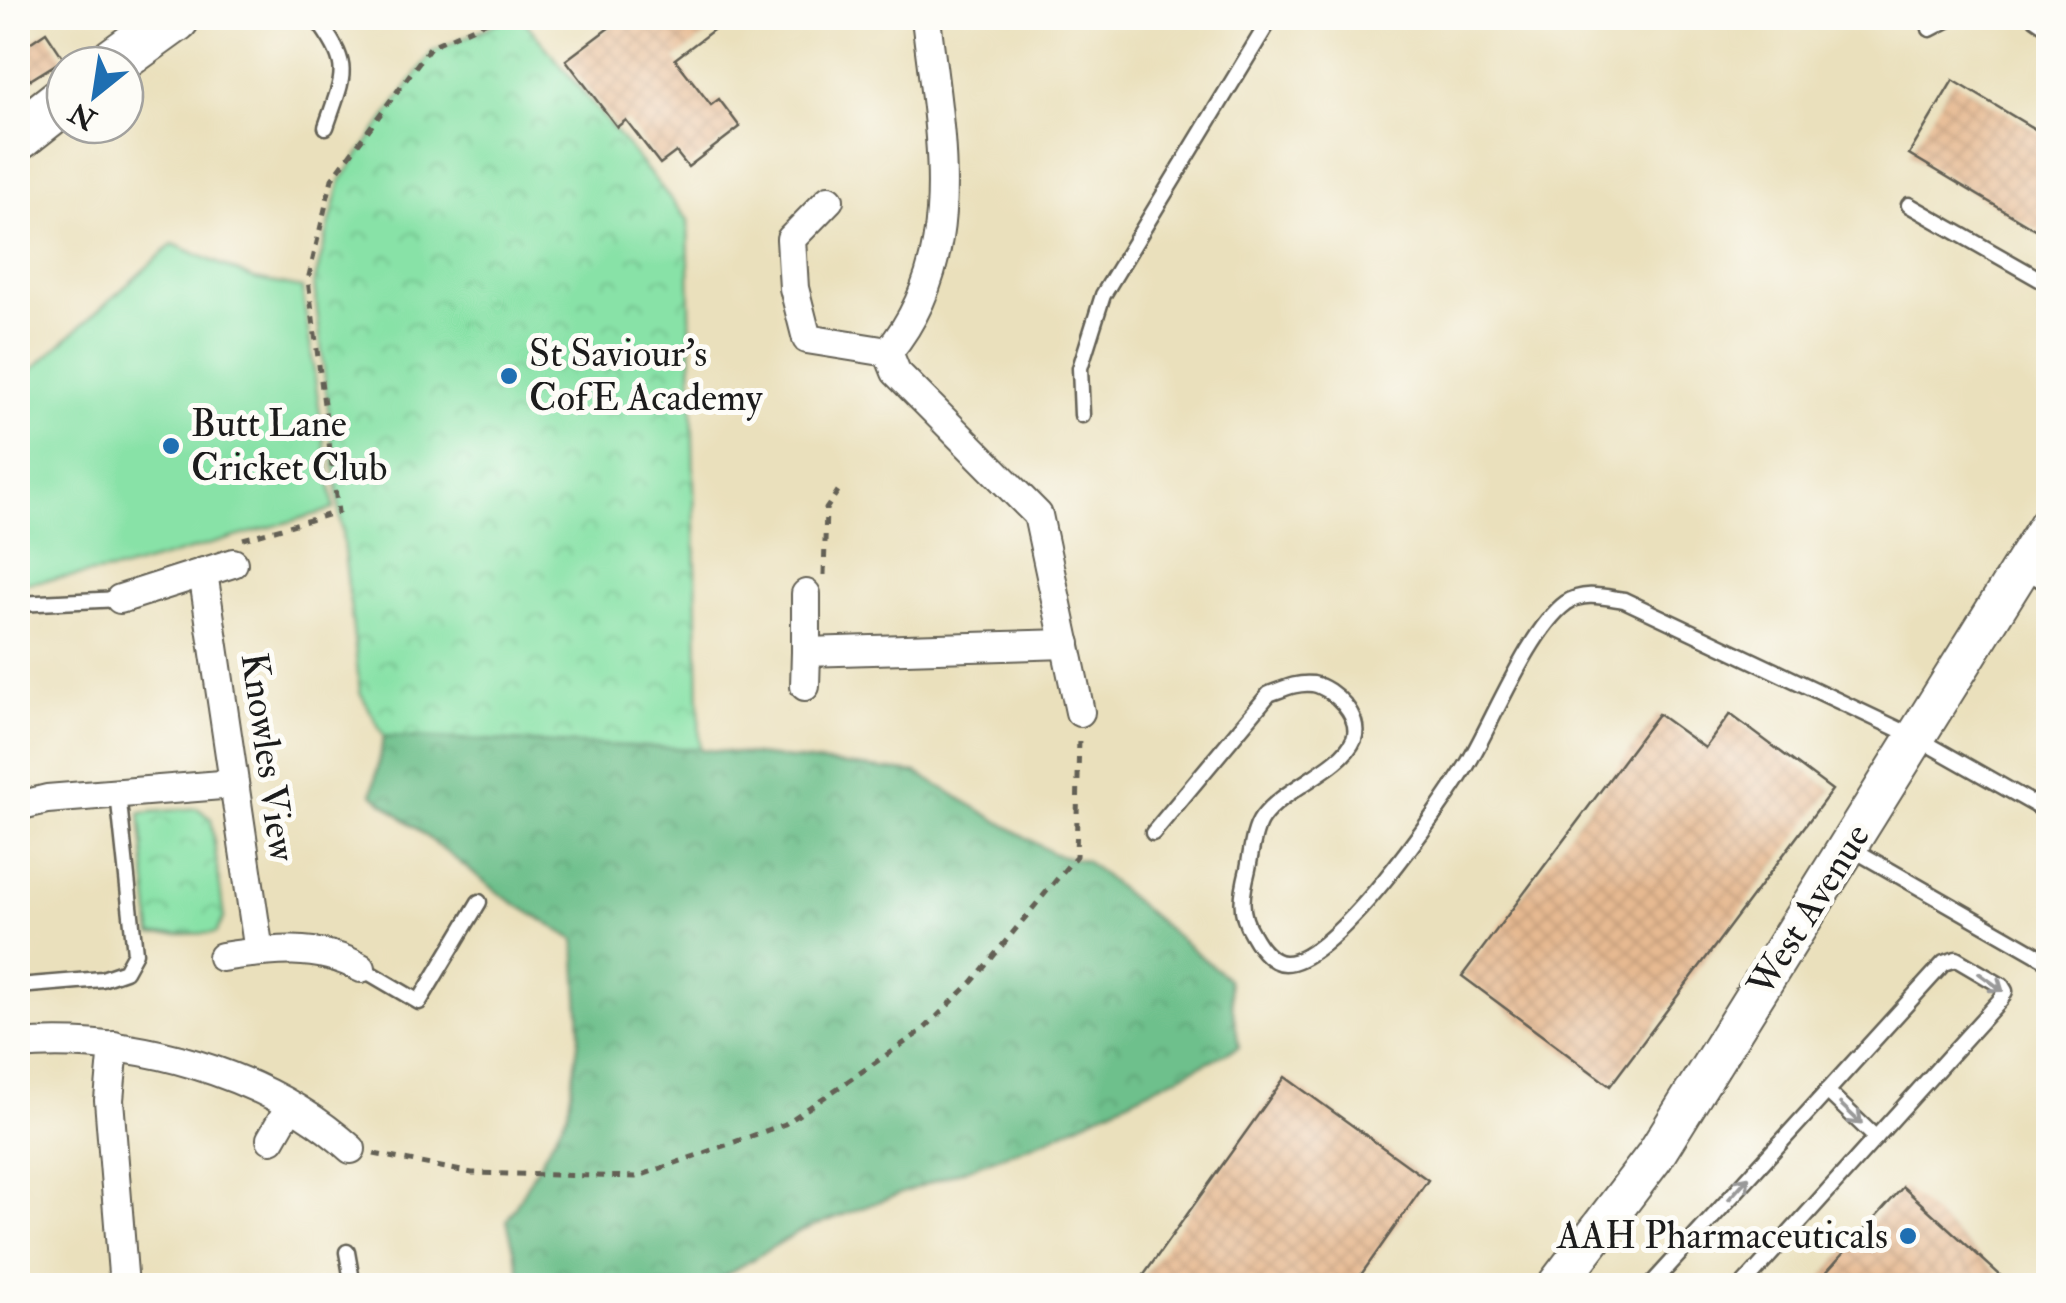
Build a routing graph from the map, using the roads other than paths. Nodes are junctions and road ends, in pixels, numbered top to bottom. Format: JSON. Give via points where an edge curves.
{"nodes":[{"id":1,"x":175,"y":18,"type":"edge"},
{"id":2,"x":316,"y":18,"type":"edge"},
{"id":3,"x":926,"y":18,"type":"edge"},
{"id":4,"x":1271,"y":18,"type":"edge"},
{"id":5,"x":1951,"y":18,"type":"edge"},
{"id":6,"x":2035,"y":18,"type":"edge"},
{"id":7,"x":2048,"y":27,"type":"edge"},
{"id":8,"x":1930,"y":29,"type":"dead end"},
{"id":9,"x":138,"y":45,"type":"edge"},
{"id":10,"x":45,"y":115,"type":"edge"},
{"id":11,"x":326,"y":127,"type":"dead end"},
{"id":12,"x":18,"y":136,"type":"edge"},
{"id":13,"x":829,"y":200,"type":"dead end"},
{"id":14,"x":1909,"y":204,"type":"dead end"},
{"id":15,"x":2048,"y":284,"type":"edge"},
{"id":16,"x":888,"y":352,"type":"junction"},
{"id":17,"x":1082,"y":414,"type":"dead end"},
{"id":18,"x":2048,"y":525,"type":"edge"},
{"id":19,"x":233,"y":552,"type":"road end"},
{"id":20,"x":203,"y":572,"type":"junction"},
{"id":21,"x":2035,"y":576,"type":"edge"},
{"id":22,"x":806,"y":594,"type":"road end"},
{"id":23,"x":120,"y":599,"type":"joint"},
{"id":24,"x":18,"y":604,"type":"edge"},
{"id":25,"x":1066,"y":644,"type":"junction"},
{"id":26,"x":806,"y":652,"type":"junction"},
{"id":27,"x":805,"y":686,"type":"dead end"},
{"id":28,"x":1080,"y":712,"type":"road end"},
{"id":29,"x":1917,"y":738,"type":"junction"},
{"id":30,"x":234,"y":784,"type":"junction"},
{"id":31,"x":118,"y":793,"type":"junction"},
{"id":32,"x":18,"y":806,"type":"edge"},
{"id":33,"x":2048,"y":812,"type":"edge"},
{"id":34,"x":1153,"y":833,"type":"dead end"},
{"id":35,"x":1849,"y":846,"type":"junction"},
{"id":36,"x":480,"y":902,"type":"dead end"},
{"id":37,"x":259,"y":952,"type":"junction"},
{"id":38,"x":222,"y":956,"type":"dead end"},
{"id":39,"x":2048,"y":961,"type":"edge"},
{"id":40,"x":361,"y":968,"type":"joint"},
{"id":41,"x":18,"y":986,"type":"edge"},
{"id":42,"x":18,"y":1045,"type":"edge"},
{"id":43,"x":114,"y":1046,"type":"junction"},
{"id":44,"x":1827,"y":1091,"type":"junction"},
{"id":45,"x":290,"y":1106,"type":"junction"},
{"id":46,"x":270,"y":1138,"type":"dead end"},
{"id":47,"x":1876,"y":1138,"type":"junction"},
{"id":48,"x":351,"y":1150,"type":"road end"},
{"id":49,"x":347,"y":1252,"type":"dead end"},
{"id":50,"x":124,"y":1286,"type":"edge"},
{"id":51,"x":353,"y":1286,"type":"edge"},
{"id":52,"x":1556,"y":1286,"type":"edge"},
{"id":53,"x":1650,"y":1286,"type":"edge"},
{"id":54,"x":1742,"y":1286,"type":"edge"}],
"edges":[{"from":1,"to":9,"type":"highway"},
{"from":2,"to":11,"type":"lane","via":[[342,54]]},
{"from":3,"to":16,"type":"street","via":[[944,184],[936,263],[912,324]]},
{"from":4,"to":17,"type":"lane","via":[[1103,295],[1080,368]]},
{"from":5,"to":8,"type":"lane"},
{"from":6,"to":7,"type":"lane"},
{"from":10,"to":12,"type":"highway"},
{"from":13,"to":16,"type":"street","via":[[791,240],[807,338]]},
{"from":14,"to":15,"type":"lane"},
{"from":16,"to":25,"type":"street","via":[[896,372],[1038,515]]},
{"from":18,"to":21,"type":"street","name":"West Avenue"},
{"from":19,"to":20,"type":"street"},
{"from":20,"to":23,"type":"street"},
{"from":20,"to":30,"type":"street","name":"Knowles View"},
{"from":21,"to":29,"type":"street","name":"West Avenue"},
{"from":22,"to":26,"type":"street"},
{"from":23,"to":24,"type":"lane"},
{"from":25,"to":26,"type":"street"},
{"from":25,"to":28,"type":"street"},
{"from":26,"to":27,"type":"street"},
{"from":29,"to":33,"type":"lane"},
{"from":29,"to":34,"type":"lane","via":[[1624,600],[1584,595],[1564,604],[1541,632],[1466,767],[1359,912],[1304,958],[1284,964],[1272,959],[1244,922],[1241,898],[1261,819],[1356,737],[1354,719],[1327,690],[1313,684],[1269,694]]},
{"from":29,"to":35,"type":"street","name":"West Avenue"},
{"from":30,"to":31,"type":"street"},
{"from":30,"to":37,"type":"street","name":"Knowles View"},
{"from":31,"to":32,"type":"street"},
{"from":31,"to":41,"type":"lane","via":[[134,953],[125,971]]},
{"from":35,"to":39,"type":"lane"},
{"from":35,"to":52,"type":"street","name":"West Avenue","via":[[1654,1158]]},
{"from":36,"to":40,"type":"lane","via":[[419,1002]]},
{"from":37,"to":38,"type":"street"},
{"from":37,"to":40,"type":"street","via":[[310,951]]},
{"from":42,"to":43,"type":"street"},
{"from":43,"to":45,"type":"street","via":[[147,1050]]},
{"from":43,"to":50,"type":"street","via":[[108,1100]]},
{"from":44,"to":47,"type":"lane","one_way":true},
{"from":44,"to":47,"type":"lane","one_way":true,"via":[[1949,959],[2002,986],[2001,999]]},
{"from":53,"to":44,"type":"lane","one_way":true},
{"from":45,"to":46,"type":"street"},
{"from":45,"to":48,"type":"street"},
{"from":47,"to":54,"type":"lane"},
{"from":49,"to":51,"type":"lane"}]}
